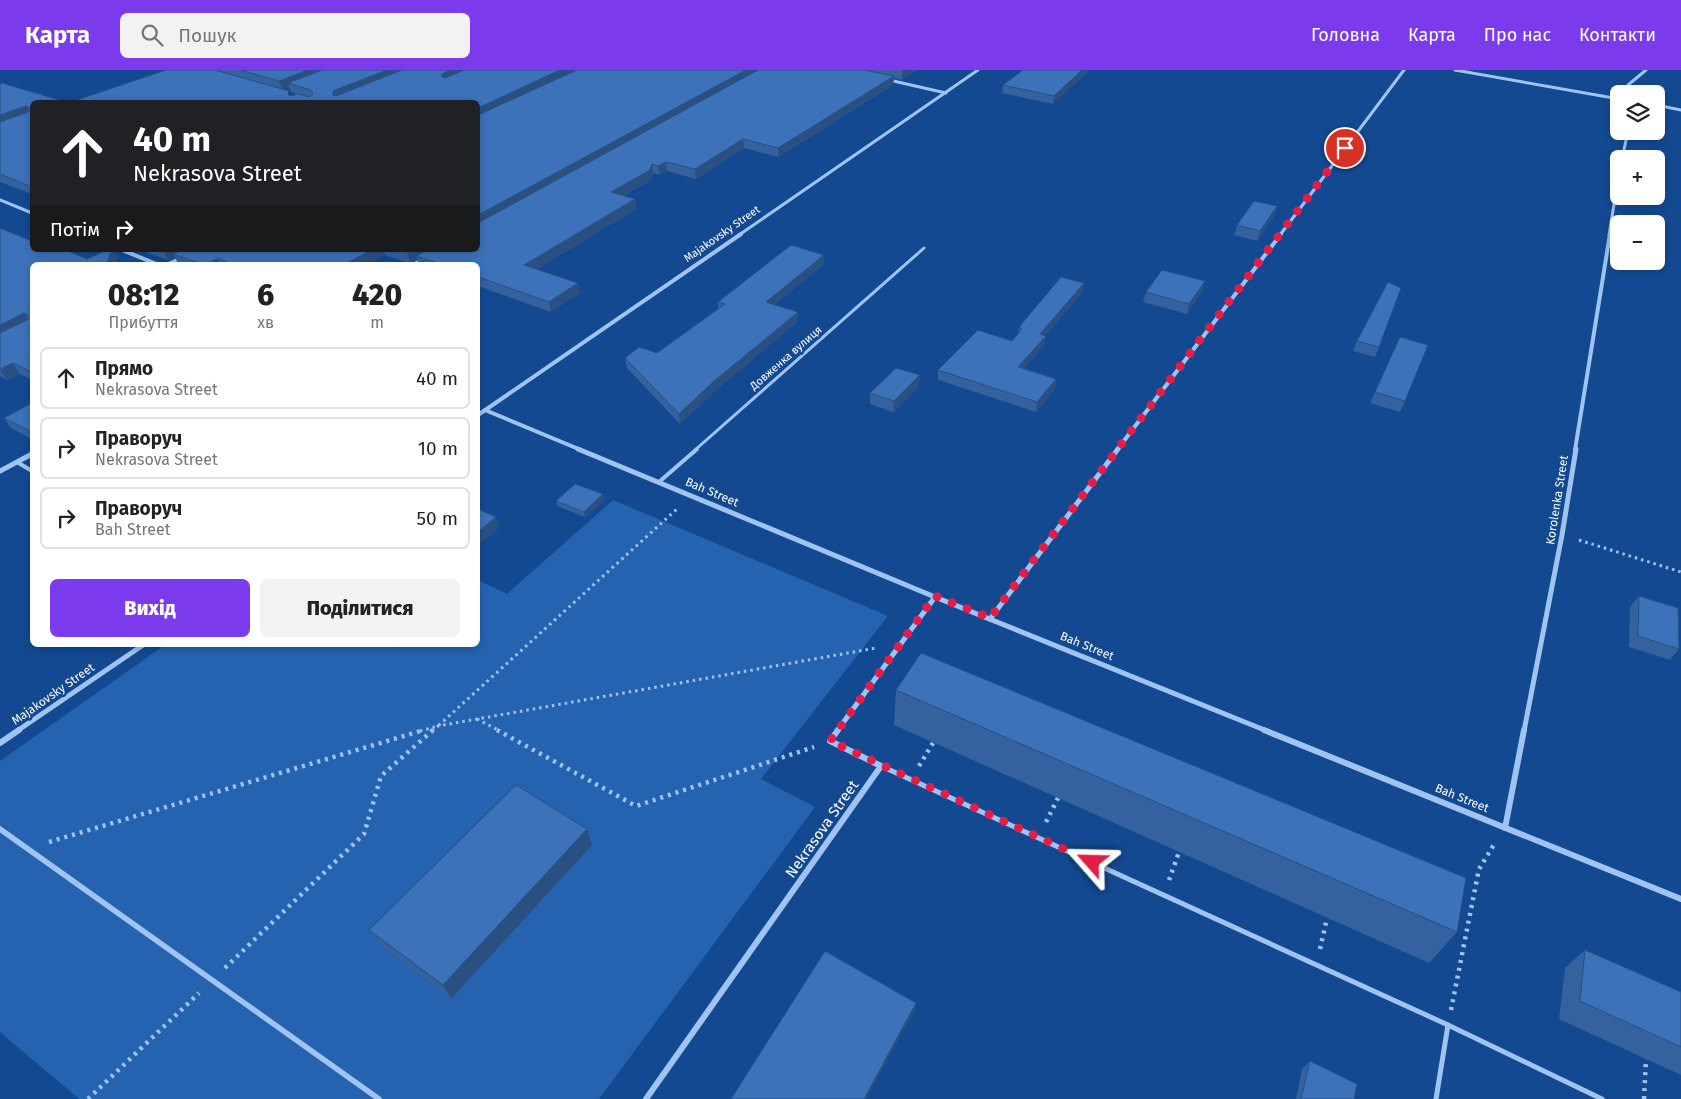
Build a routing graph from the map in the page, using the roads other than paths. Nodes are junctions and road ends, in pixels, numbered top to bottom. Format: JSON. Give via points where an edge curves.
{"nodes":[{"id":1,"x":978,"y":70,"type":"edge"},
{"id":2,"x":1404,"y":70,"type":"edge"},
{"id":3,"x":1455,"y":70,"type":"edge"},
{"id":4,"x":1646,"y":70,"type":"edge"},
{"id":5,"x":880,"y":78,"type":"edge"},
{"id":6,"x":1628,"y":85,"type":"edge"},
{"id":7,"x":946,"y":93,"type":"junction"},
{"id":8,"x":1610,"y":96,"type":"edge"},
{"id":9,"x":1665,"y":107,"type":"edge"},
{"id":10,"x":1681,"y":110,"type":"edge"},
{"id":11,"x":0,"y":200,"type":"edge"},
{"id":12,"x":1614,"y":205,"type":"edge"},
{"id":13,"x":30,"y":212,"type":"edge"},
{"id":14,"x":924,"y":248,"type":"dead end"},
{"id":15,"x":127,"y":252,"type":"edge"},
{"id":16,"x":191,"y":254,"type":"edge"},
{"id":17,"x":427,"y":258,"type":"edge"},
{"id":18,"x":152,"y":262,"type":"edge"},
{"id":19,"x":173,"y":262,"type":"edge"},
{"id":20,"x":419,"y":262,"type":"edge"},
{"id":21,"x":485,"y":410,"type":"junction"},
{"id":22,"x":480,"y":414,"type":"edge"},
{"id":23,"x":30,"y":455,"type":"edge"},
{"id":24,"x":17,"y":462,"type":"junction"},
{"id":25,"x":30,"y":470,"type":"edge"},
{"id":26,"x":0,"y":471,"type":"edge"},
{"id":27,"x":659,"y":482,"type":"junction"},
{"id":28,"x":935,"y":596,"type":"junction"},
{"id":29,"x":990,"y":618,"type":"junction"},
{"id":30,"x":140,"y":647,"type":"edge"},
{"id":31,"x":0,"y":744,"type":"edge"},
{"id":32,"x":881,"y":766,"type":"junction"},
{"id":33,"x":1505,"y":828,"type":"junction"},
{"id":34,"x":0,"y":829,"type":"edge"},
{"id":35,"x":1681,"y":899,"type":"edge"},
{"id":36,"x":1448,"y":1025,"type":"junction"},
{"id":37,"x":379,"y":1099,"type":"edge"},
{"id":38,"x":646,"y":1099,"type":"edge"},
{"id":39,"x":1436,"y":1099,"type":"edge"},
{"id":40,"x":1602,"y":1099,"type":"edge"}],
"edges":[{"from":1,"to":7,"type":"street","name":"Majakovsky Street"},
{"from":2,"to":29,"type":"street"},
{"from":3,"to":8,"type":"street"},
{"from":4,"to":6,"type":"street"},
{"from":5,"to":7,"type":"street"},
{"from":7,"to":21,"type":"street","name":"Majakovsky Street"},
{"from":9,"to":10,"type":"street"},
{"from":11,"to":13,"type":"street"},
{"from":12,"to":33,"type":"street","name":"Korolenka Street","via":[[1562,535]]},
{"from":14,"to":27,"type":"lane","name":"Довженка вулиця"},
{"from":15,"to":18,"type":"street"},
{"from":16,"to":19,"type":"street"},
{"from":17,"to":20,"type":"street"},
{"from":21,"to":22,"type":"street","name":"Majakovsky Street"},
{"from":21,"to":27,"type":"street","name":"Bah Street"},
{"from":23,"to":24,"type":"street"},
{"from":24,"to":25,"type":"lane"},
{"from":24,"to":26,"type":"street"},
{"from":27,"to":28,"type":"street","name":"Bah Street"},
{"from":28,"to":29,"type":"street","name":"Bah Street"},
{"from":28,"to":32,"type":"street","via":[[830,741]]},
{"from":29,"to":33,"type":"street","name":"Bah Street"},
{"from":30,"to":31,"type":"street","name":"Majakovsky Street"},
{"from":32,"to":36,"type":"lane"},
{"from":32,"to":38,"type":"street","name":"Nekrasova Street"},
{"from":33,"to":35,"type":"street","name":"Bah Street"},
{"from":34,"to":37,"type":"street"},
{"from":36,"to":39,"type":"lane"},
{"from":36,"to":40,"type":"lane"}]}
